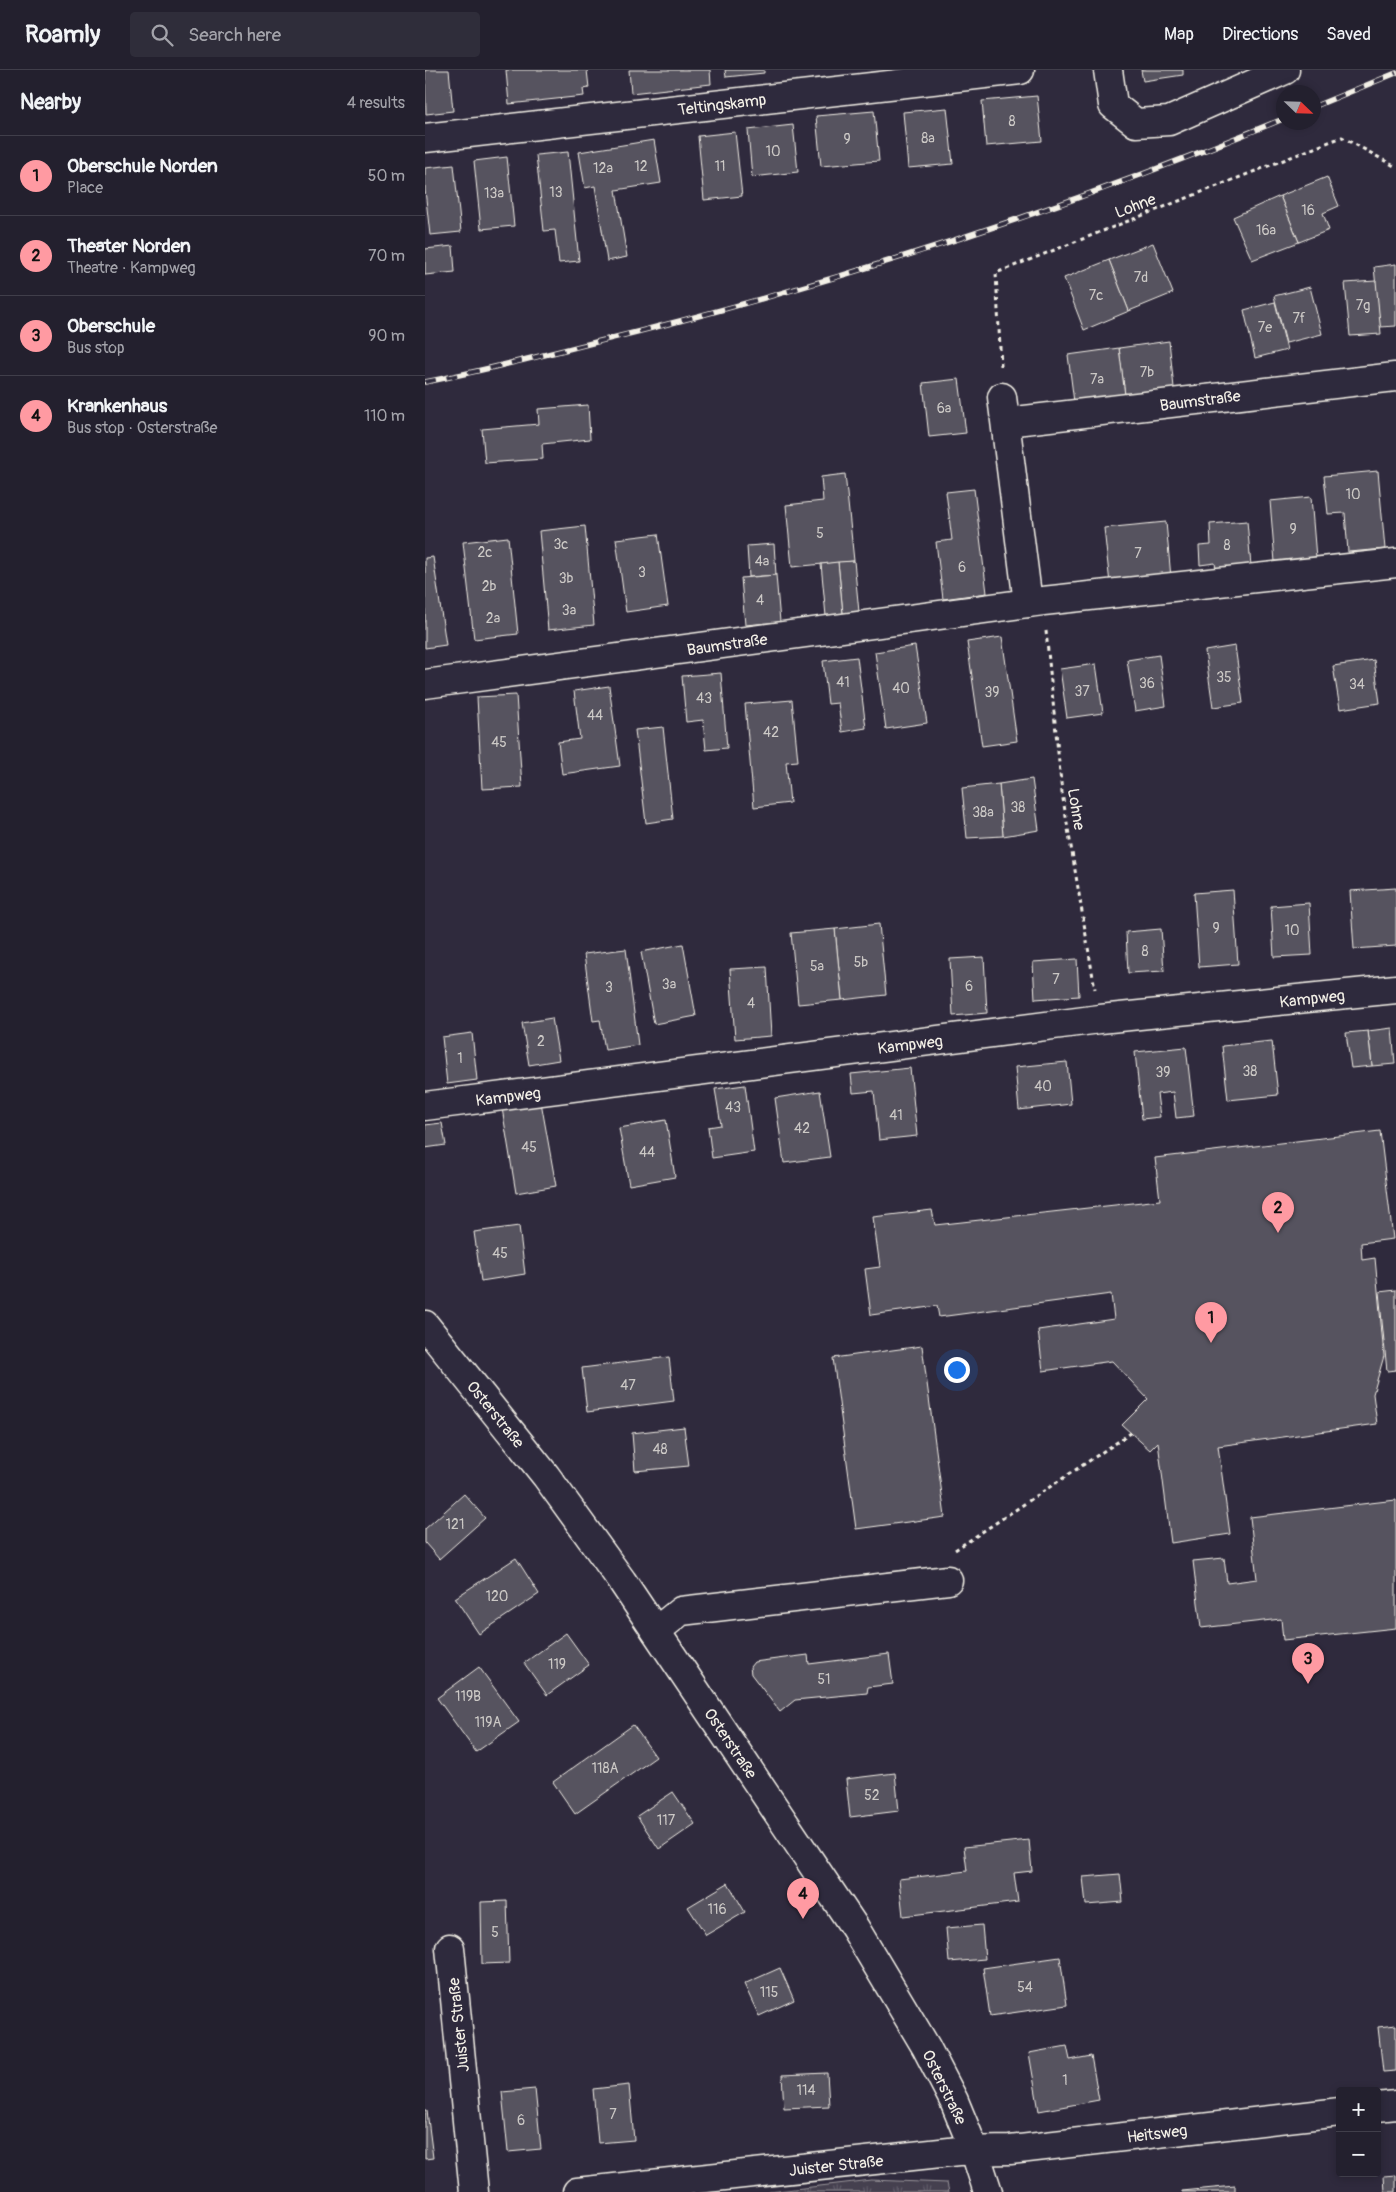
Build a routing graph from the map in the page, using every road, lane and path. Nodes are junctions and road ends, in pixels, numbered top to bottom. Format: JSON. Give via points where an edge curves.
{"nodes":[{"id":1,"x":1020,"y":70,"type":"edge"},
{"id":2,"x":1108,"y":70,"type":"edge"},
{"id":3,"x":1285,"y":70,"type":"edge"},
{"id":4,"x":425,"y":138,"type":"edge"},
{"id":5,"x":1396,"y":167,"type":"edge"},
{"id":6,"x":1395,"y":377,"type":"edge"},
{"id":7,"x":1004,"y":410,"type":"junction"},
{"id":8,"x":1396,"y":563,"type":"edge"},
{"id":9,"x":1035,"y":602,"type":"junction"},
{"id":10,"x":425,"y":684,"type":"edge"},
{"id":11,"x":1396,"y":989,"type":"edge"},
{"id":12,"x":1100,"y":1019,"type":"junction"},
{"id":13,"x":425,"y":1106,"type":"edge"},
{"id":14,"x":425,"y":1325,"type":"edge"},
{"id":15,"x":1131,"y":1433,"type":"dead end"},
{"id":16,"x":949,"y":1566,"type":"joint"},
{"id":17,"x":656,"y":1631,"type":"junction"},
{"id":18,"x":450,"y":1948,"type":"dead end"},
{"id":19,"x":1396,"y":2105,"type":"edge"},
{"id":20,"x":1381,"y":2107,"type":"edge"},
{"id":21,"x":1336,"y":2112,"type":"edge"},
{"id":22,"x":975,"y":2152,"type":"junction"},
{"id":23,"x":474,"y":2192,"type":"edge"},
{"id":24,"x":577,"y":2192,"type":"edge"},
{"id":25,"x":988,"y":2192,"type":"edge"}],
"edges":[{"from":1,"to":4,"type":"street","name":"Teltingskamp"},
{"from":2,"to":3,"type":"street","via":[[1113,105],[1136,124],[1169,121]]},
{"from":5,"to":7,"type":"path","name":"Lohne","via":[[1342,137],[996,273]]},
{"from":6,"to":7,"type":"street","name":"Baumstraße"},
{"from":7,"to":9,"type":"street"},
{"from":8,"to":9,"type":"street","name":"Baumstraße"},
{"from":9,"to":10,"type":"street","name":"Baumstraße"},
{"from":9,"to":12,"type":"path","name":"Lohne","via":[[1062,793]]},
{"from":11,"to":12,"type":"street","name":"Kampweg"},
{"from":12,"to":13,"type":"street","name":"Kampweg"},
{"from":14,"to":17,"type":"street","name":"Osterstraße","via":[[546,1476]]},
{"from":15,"to":16,"type":"path"},
{"from":16,"to":17,"type":"street","via":[[681,1612]]},
{"from":17,"to":22,"type":"street","name":"Osterstraße","via":[[855,1928],[926,2047],[954,2101]]},
{"from":18,"to":23,"type":"street","name":"Juister Straße"},
{"from":19,"to":20,"type":"street"},
{"from":21,"to":22,"type":"street","name":"Heitsweg"},
{"from":22,"to":24,"type":"street","name":"Juister Straße","via":[[959,2151]]},
{"from":22,"to":25,"type":"street","name":"Osterstraße"}]}
